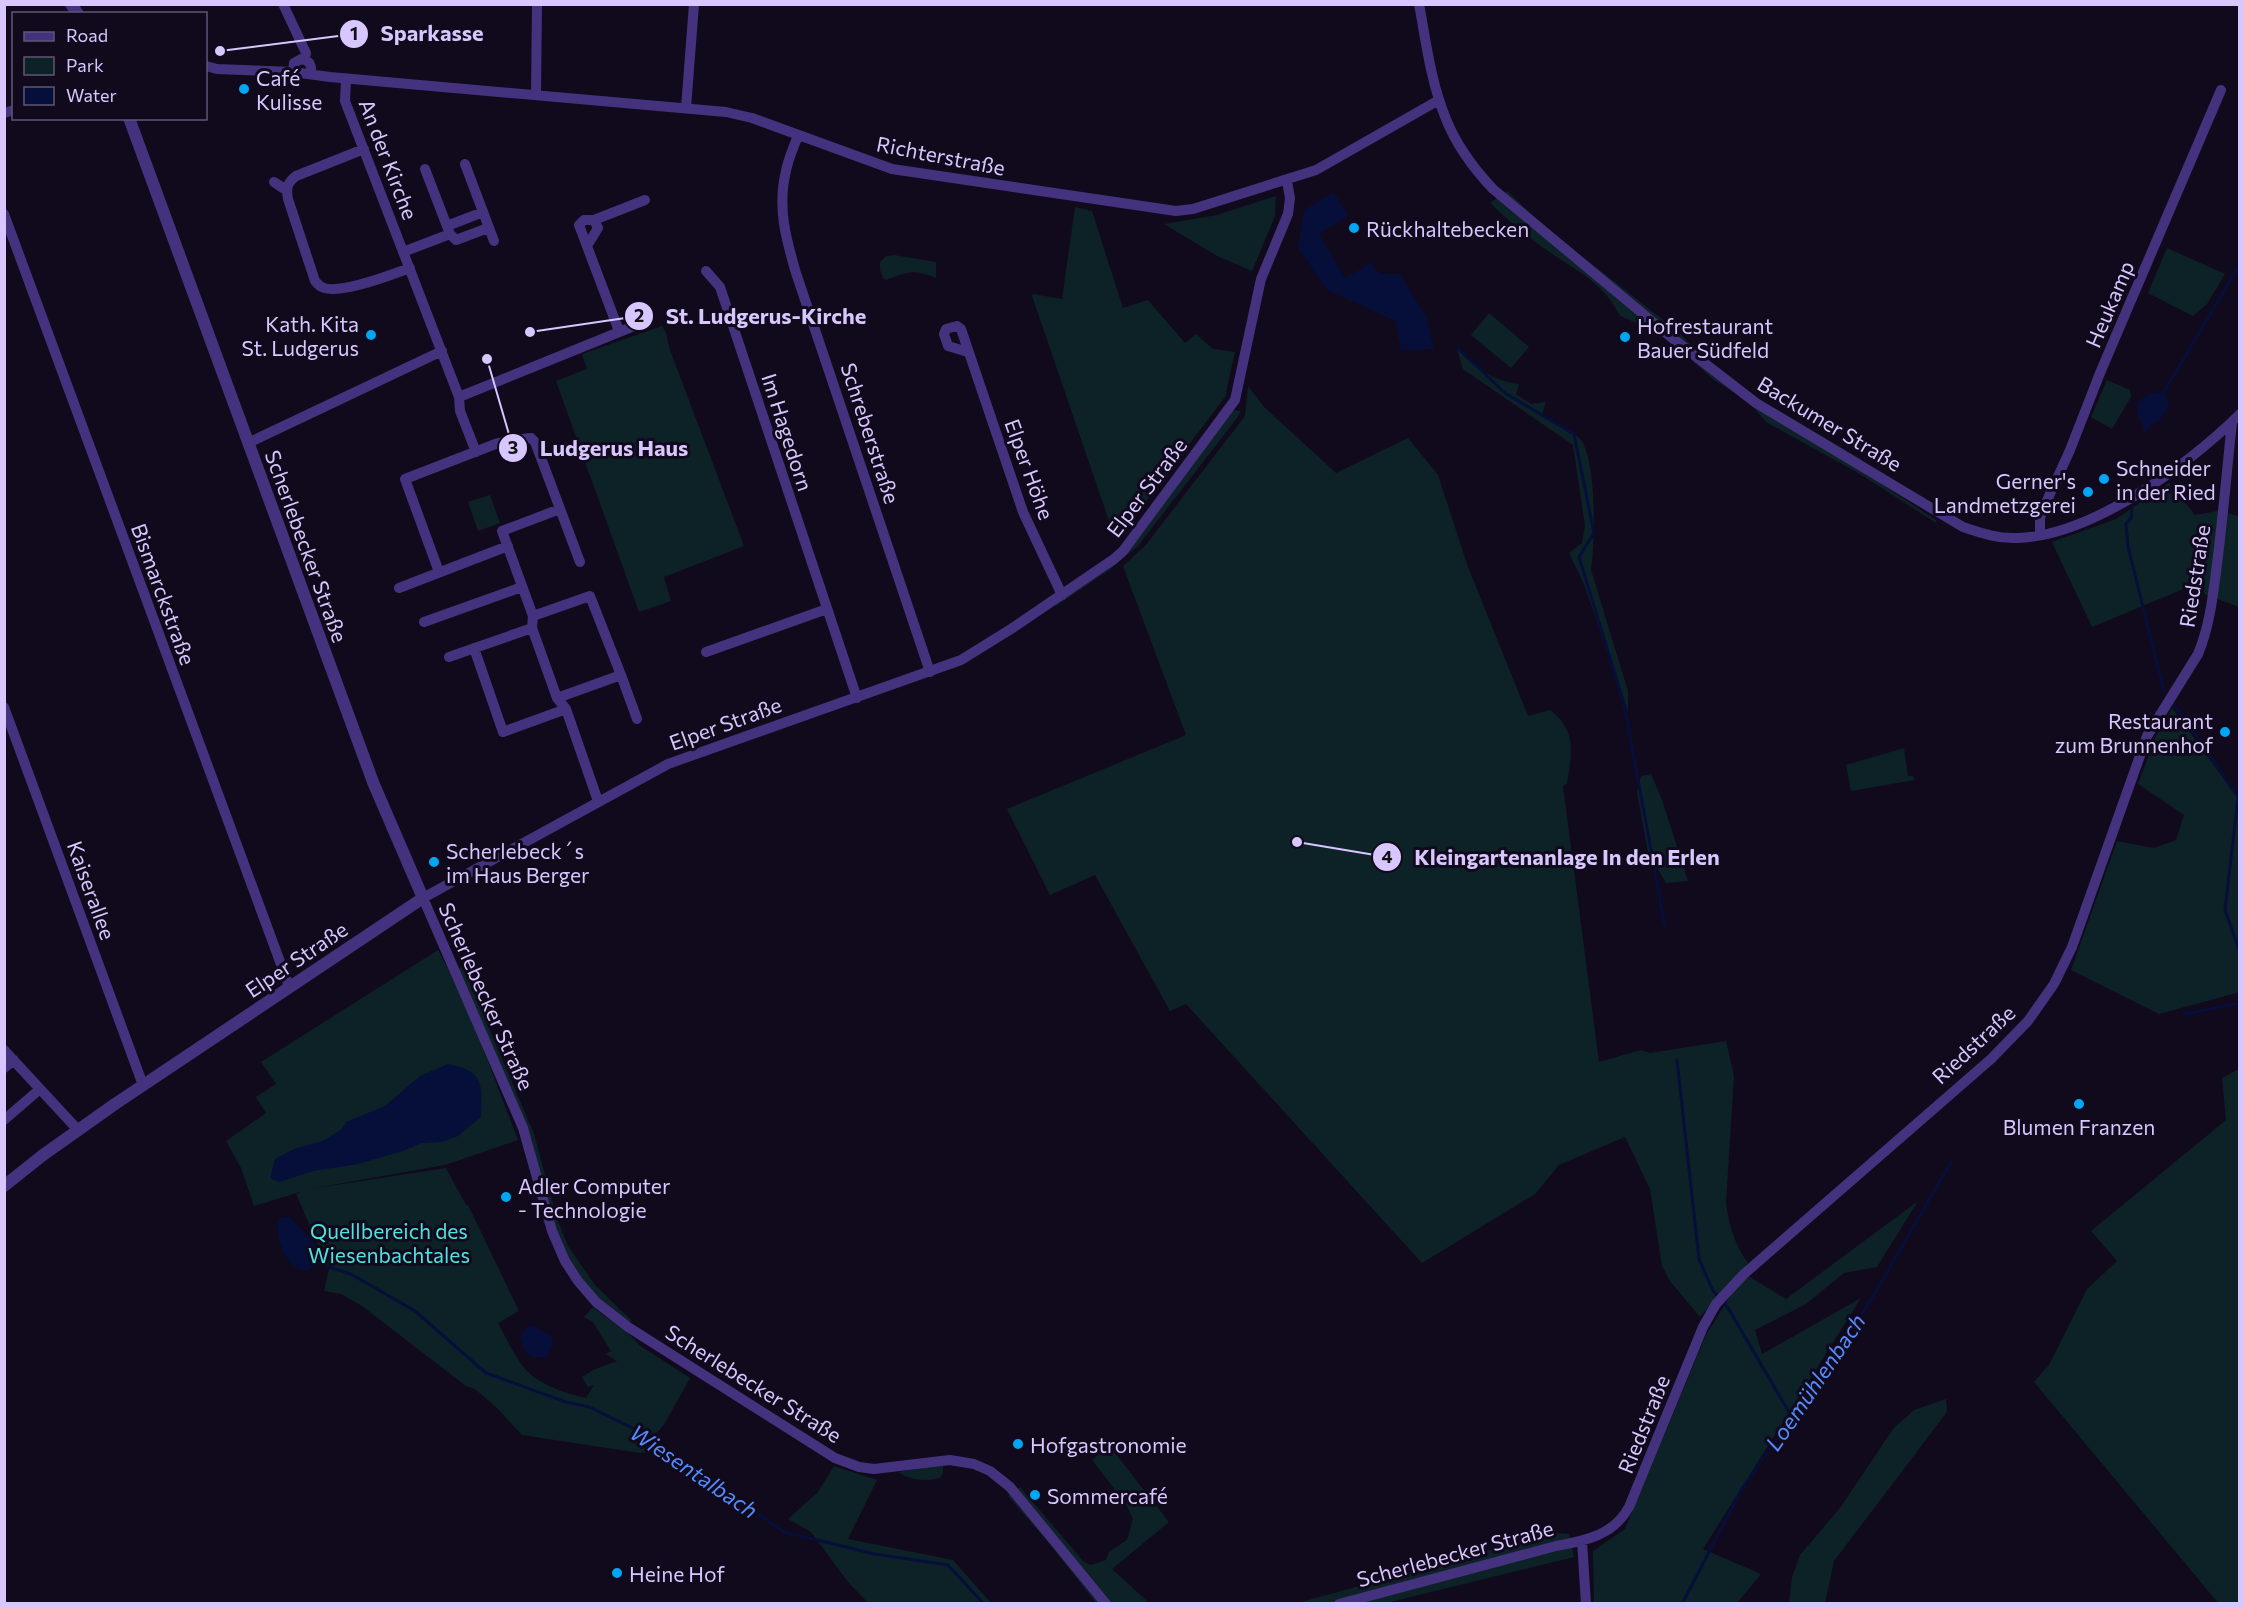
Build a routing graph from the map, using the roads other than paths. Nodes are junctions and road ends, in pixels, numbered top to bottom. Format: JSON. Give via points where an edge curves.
{"nodes":[{"id":1,"x":283,"y":4,"type":"edge"},
{"id":2,"x":537,"y":4,"type":"edge"},
{"id":3,"x":694,"y":4,"type":"edge"},
{"id":4,"x":1419,"y":4,"type":"edge"},
{"id":5,"x":305,"y":59,"type":"junction"},
{"id":6,"x":207,"y":66,"type":"edge"},
{"id":7,"x":293,"y":72,"type":"junction"},
{"id":8,"x":311,"y":74,"type":"junction"},
{"id":9,"x":346,"y":79,"type":"junction"},
{"id":10,"x":2221,"y":90,"type":"dead end"},
{"id":11,"x":536,"y":95,"type":"junction"},
{"id":12,"x":1440,"y":100,"type":"junction"},
{"id":13,"x":686,"y":108,"type":"junction"},
{"id":14,"x":130,"y":120,"type":"edge"},
{"id":15,"x":798,"y":135,"type":"junction"},
{"id":16,"x":364,"y":149,"type":"junction"},
{"id":17,"x":465,"y":164,"type":"dead end"},
{"id":18,"x":425,"y":169,"type":"dead end"},
{"id":19,"x":1287,"y":181,"type":"junction"},
{"id":20,"x":274,"y":182,"type":"dead end"},
{"id":21,"x":286,"y":190,"type":"junction"},
{"id":22,"x":645,"y":200,"type":"dead end"},
{"id":23,"x":483,"y":212,"type":"junction"},
{"id":24,"x":4,"y":214,"type":"edge"},
{"id":25,"x":594,"y":220,"type":"junction"},
{"id":26,"x":488,"y":228,"type":"junction"},
{"id":27,"x":448,"y":230,"type":"junction"},
{"id":28,"x":494,"y":241,"type":"dead end"},
{"id":29,"x":587,"y":246,"type":"junction"},
{"id":30,"x":403,"y":252,"type":"junction"},
{"id":31,"x":410,"y":268,"type":"junction"},
{"id":32,"x":706,"y":271,"type":"dead end"},
{"id":33,"x":634,"y":326,"type":"dead end"},
{"id":34,"x":619,"y":331,"type":"junction"},
{"id":35,"x":442,"y":351,"type":"junction"},
{"id":36,"x":968,"y":352,"type":"dead end"},
{"id":37,"x":459,"y":397,"type":"junction"},
{"id":38,"x":2236,"y":418,"type":"edge"},
{"id":39,"x":248,"y":443,"type":"junction"},
{"id":40,"x":476,"y":452,"type":"junction"},
{"id":41,"x":560,"y":509,"type":"junction"},
{"id":42,"x":2040,"y":534,"type":"junction"},
{"id":43,"x":508,"y":546,"type":"junction"},
{"id":44,"x":580,"y":562,"type":"dead end"},
{"id":45,"x":439,"y":572,"type":"junction"},
{"id":46,"x":522,"y":587,"type":"junction"},
{"id":47,"x":399,"y":588,"type":"dead end"},
{"id":48,"x":1062,"y":595,"type":"junction"},
{"id":49,"x":827,"y":609,"type":"junction"},
{"id":50,"x":533,"y":616,"type":"junction"},
{"id":51,"x":424,"y":622,"type":"dead end"},
{"id":52,"x":532,"y":628,"type":"junction"},
{"id":53,"x":474,"y":648,"type":"junction"},
{"id":54,"x":706,"y":652,"type":"dead end"},
{"id":55,"x":449,"y":657,"type":"dead end"},
{"id":56,"x":930,"y":672,"type":"junction"},
{"id":57,"x":621,"y":675,"type":"junction"},
{"id":58,"x":557,"y":698,"type":"junction"},
{"id":59,"x":857,"y":698,"type":"junction"},
{"id":60,"x":4,"y":707,"type":"edge"},
{"id":61,"x":566,"y":709,"type":"junction"},
{"id":62,"x":637,"y":719,"type":"dead end"},
{"id":63,"x":598,"y":801,"type":"junction"},
{"id":64,"x":423,"y":898,"type":"junction"},
{"id":65,"x":289,"y":986,"type":"junction"},
{"id":66,"x":4,"y":1050,"type":"edge"},
{"id":67,"x":14,"y":1060,"type":"junction"},
{"id":68,"x":4,"y":1068,"type":"edge"},
{"id":69,"x":143,"y":1085,"type":"junction"},
{"id":70,"x":40,"y":1089,"type":"junction"},
{"id":71,"x":4,"y":1120,"type":"edge"},
{"id":72,"x":78,"y":1130,"type":"junction"},
{"id":73,"x":4,"y":1186,"type":"edge"},
{"id":74,"x":1582,"y":1541,"type":"junction"},
{"id":75,"x":1106,"y":1604,"type":"edge"},
{"id":76,"x":1339,"y":1604,"type":"edge"},
{"id":77,"x":1586,"y":1604,"type":"edge"}],
"edges":[{"from":1,"to":5,"type":"street","via":[[306,53]]},
{"from":2,"to":11,"type":"street"},
{"from":3,"to":13,"type":"street"},
{"from":4,"to":12,"type":"street","name":"Backumer Straße"},
{"from":5,"to":7,"type":"street","via":[[294,63]]},
{"from":5,"to":8,"type":"street","via":[[311,65]]},
{"from":6,"to":7,"type":"street","name":"Richterstraße"},
{"from":7,"to":8,"type":"street","name":"Richterstraße"},
{"from":8,"to":9,"type":"street","name":"Richterstraße"},
{"from":9,"to":11,"type":"street","name":"Richterstraße"},
{"from":9,"to":16,"type":"street","name":"An der Kirche","via":[[345,101]]},
{"from":10,"to":42,"type":"street","name":"Heukamp","via":[[2044,507]]},
{"from":11,"to":13,"type":"street","name":"Richterstraße"},
{"from":12,"to":19,"type":"street","name":"Richterstraße","via":[[1324,166]]},
{"from":12,"to":42,"type":"street","name":"Backumer Straße","via":[[1458,141],[1493,189],[1756,403],[1963,527],[1989,536],[2018,538]]},
{"from":13,"to":15,"type":"street","name":"Richterstraße","via":[[740,114]]},
{"from":14,"to":39,"type":"street","name":"Scherlebecker Straße"},
{"from":15,"to":19,"type":"street","name":"Richterstraße","via":[[892,169],[1163,210],[1193,209]]},
{"from":15,"to":56,"type":"street","name":"Schreberstraße","via":[[782,190],[784,231]]},
{"from":16,"to":21,"type":"street","via":[[296,176]]},
{"from":16,"to":30,"type":"street","name":"An der Kirche"},
{"from":17,"to":23,"type":"street"},
{"from":18,"to":27,"type":"street","name":"An der Kirche"},
{"from":19,"to":48,"type":"street","name":"Elper Straße","via":[[1288,214],[1261,279],[1235,400],[1124,551]]},
{"from":20,"to":21,"type":"street"},
{"from":21,"to":31,"type":"street","via":[[315,281],[322,288],[333,290],[372,282]]},
{"from":22,"to":25,"type":"street"},
{"from":23,"to":26,"type":"street"},
{"from":23,"to":27,"type":"street","name":"An der Kirche"},
{"from":24,"to":65,"type":"street","name":"Bismarckstraße"},
{"from":25,"to":29,"type":"street","via":[[598,228]]},
{"from":25,"to":29,"type":"street","via":[[584,220],[579,225]]},
{"from":26,"to":27,"type":"street","name":"An der Kirche","via":[[456,240]]},
{"from":26,"to":28,"type":"street"},
{"from":27,"to":30,"type":"street","name":"An der Kirche"},
{"from":29,"to":34,"type":"street"},
{"from":30,"to":31,"type":"street","name":"An der Kirche"},
{"from":31,"to":35,"type":"street","name":"An der Kirche"},
{"from":32,"to":49,"type":"street","name":"Im Hagedorn","via":[[720,287]]},
{"from":33,"to":34,"type":"street"},
{"from":34,"to":37,"type":"street"},
{"from":35,"to":37,"type":"street","name":"An der Kirche"},
{"from":35,"to":39,"type":"street"},
{"from":36,"to":48,"type":"street","name":"Elper Höhe","via":[[1023,512]]},
{"from":37,"to":40,"type":"street","name":"An der Kirche","via":[[460,411]]},
{"from":38,"to":42,"type":"street","name":"Backumer Straße","via":[[2166,476],[2126,501],[2092,518]]},
{"from":38,"to":74,"type":"street","name":"Riedstraße","via":[[2206,634],[2198,654],[2144,742],[2072,947],[2054,984],[2013,1038],[1770,1250],[1720,1300],[1703,1327],[1623,1518],[1612,1529]]},
{"from":39,"to":64,"type":"street","name":"Scherlebecker Straße","via":[[373,782]]},
{"from":40,"to":41,"type":"street","via":[[498,443],[531,438]]},
{"from":40,"to":45,"type":"street","via":[[405,478]]},
{"from":41,"to":43,"type":"street","via":[[502,531]]},
{"from":41,"to":44,"type":"street"},
{"from":43,"to":45,"type":"street"},
{"from":43,"to":46,"type":"street"},
{"from":45,"to":47,"type":"street"},
{"from":46,"to":50,"type":"street"},
{"from":46,"to":51,"type":"street"},
{"from":48,"to":56,"type":"street","name":"Elper Straße","via":[[961,660]]},
{"from":49,"to":54,"type":"street"},
{"from":49,"to":59,"type":"street","name":"Im Hagedorn"},
{"from":50,"to":52,"type":"street"},
{"from":50,"to":57,"type":"street","via":[[590,596]]},
{"from":52,"to":53,"type":"street"},
{"from":52,"to":58,"type":"street"},
{"from":53,"to":55,"type":"street"},
{"from":53,"to":61,"type":"street","via":[[503,732]]},
{"from":56,"to":59,"type":"street","name":"Elper Straße"},
{"from":57,"to":58,"type":"street"},
{"from":57,"to":62,"type":"street"},
{"from":58,"to":61,"type":"street"},
{"from":59,"to":63,"type":"street","name":"Elper Straße","via":[[668,764]]},
{"from":60,"to":69,"type":"street","name":"Kaiserallee"},
{"from":61,"to":63,"type":"street"},
{"from":63,"to":64,"type":"street","name":"Elper Straße"},
{"from":64,"to":65,"type":"street","name":"Elper Straße"},
{"from":64,"to":75,"type":"street","name":"Scherlebecker Straße","via":[[523,1128],[558,1247],[596,1302],[628,1327],[835,1458],[874,1470],[950,1460],[990,1471],[1010,1487]]},
{"from":65,"to":69,"type":"street","name":"Elper Straße"},
{"from":66,"to":67,"type":"street"},
{"from":67,"to":68,"type":"street"},
{"from":67,"to":70,"type":"street"},
{"from":69,"to":72,"type":"street","name":"Elper Straße"},
{"from":70,"to":71,"type":"street"},
{"from":70,"to":72,"type":"street"},
{"from":72,"to":73,"type":"street","name":"Elper Straße"},
{"from":74,"to":76,"type":"street","name":"Scherlebecker Straße"},
{"from":74,"to":77,"type":"street"}]}
